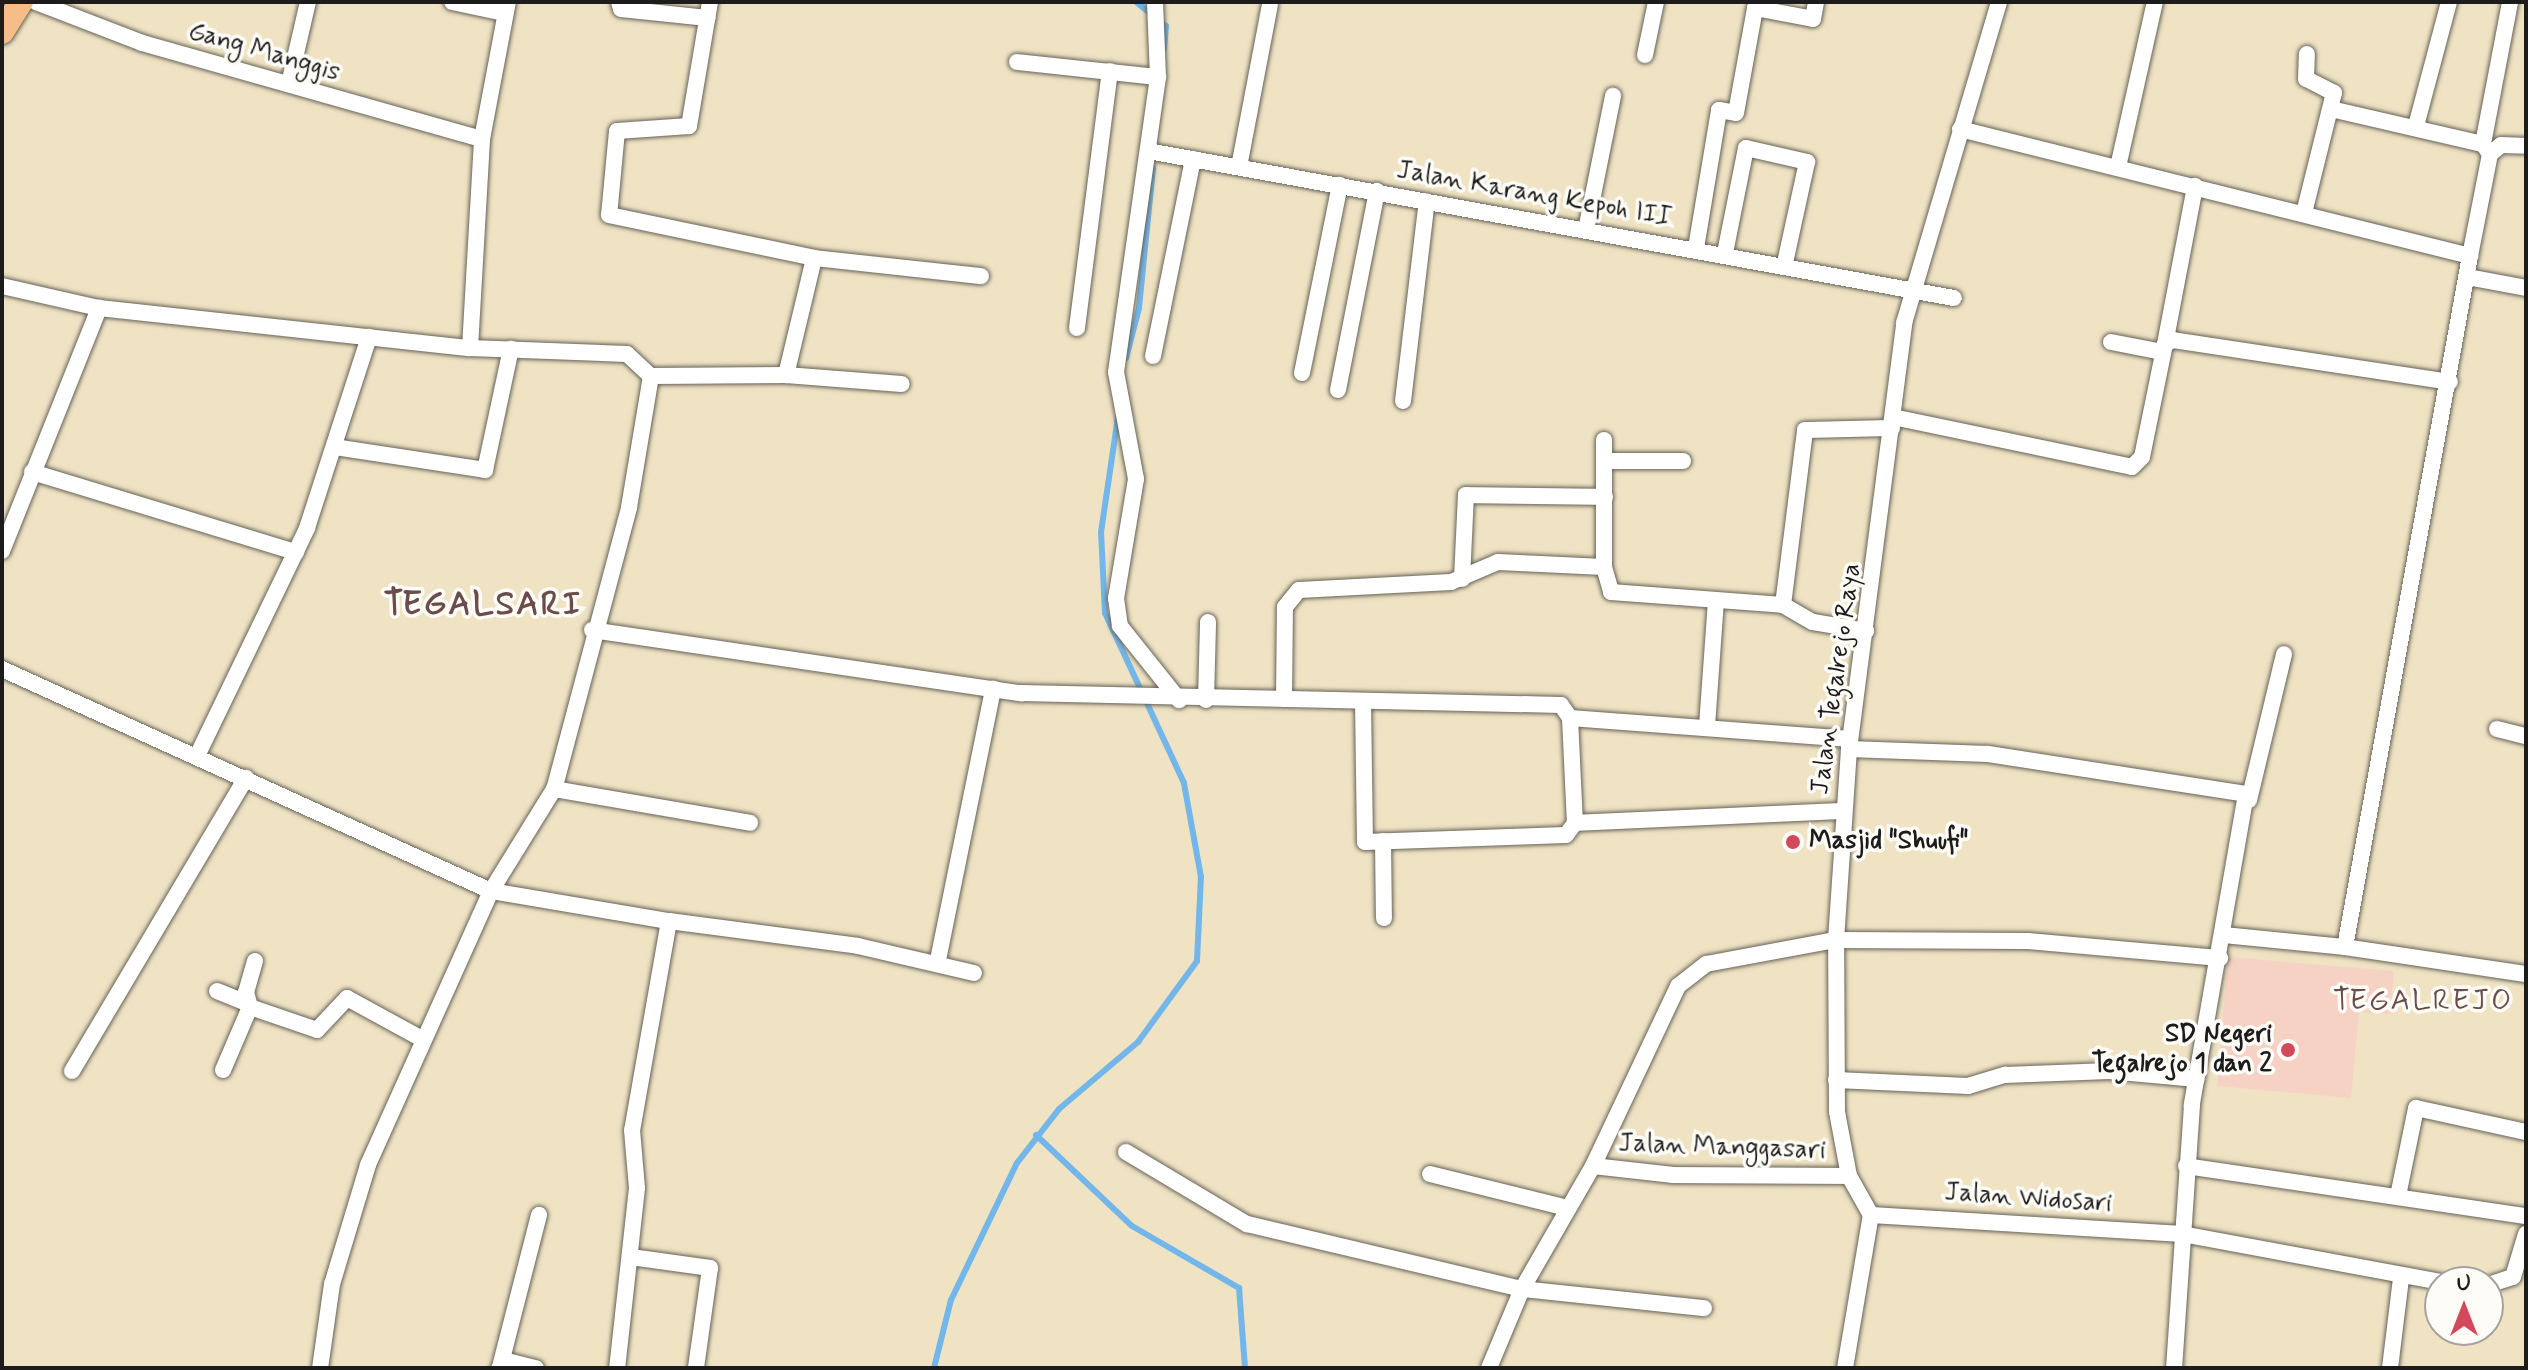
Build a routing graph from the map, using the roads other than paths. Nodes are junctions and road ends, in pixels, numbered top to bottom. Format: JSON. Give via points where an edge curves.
{"nodes":[{"id":1,"x":21,"y":2,"type":"edge"},
{"id":2,"x":36,"y":2,"type":"edge"},
{"id":3,"x":308,"y":2,"type":"edge"},
{"id":4,"x":452,"y":2,"type":"edge"},
{"id":5,"x":619,"y":2,"type":"edge"},
{"id":6,"x":1656,"y":2,"type":"edge"},
{"id":7,"x":1816,"y":2,"type":"edge"},
{"id":8,"x":1999,"y":2,"type":"edge"},
{"id":9,"x":2155,"y":2,"type":"edge"},
{"id":10,"x":2449,"y":2,"type":"edge"},
{"id":11,"x":2510,"y":2,"type":"edge"},
{"id":12,"x":1155,"y":5,"type":"edge"},
{"id":13,"x":1270,"y":5,"type":"dead end"},
{"id":14,"x":506,"y":8,"type":"edge"},
{"id":15,"x":709,"y":10,"type":"edge"},
{"id":16,"x":2,"y":32,"type":"edge"},
{"id":17,"x":2307,"y":54,"type":"dead end"},
{"id":18,"x":1645,"y":55,"type":"dead end"},
{"id":19,"x":1017,"y":62,"type":"dead end"},
{"id":20,"x":1110,"y":71,"type":"junction"},
{"id":21,"x":1158,"y":77,"type":"junction"},
{"id":22,"x":289,"y":84,"type":"junction"},
{"id":23,"x":1613,"y":96,"type":"dead end"},
{"id":24,"x":2331,"y":109,"type":"junction"},
{"id":25,"x":2416,"y":126,"type":"junction"},
{"id":26,"x":1960,"y":129,"type":"junction"},
{"id":27,"x":482,"y":139,"type":"junction"},
{"id":28,"x":2525,"y":141,"type":"edge"},
{"id":29,"x":2486,"y":149,"type":"junction"},
{"id":30,"x":1156,"y":152,"type":"junction"},
{"id":31,"x":1193,"y":159,"type":"junction"},
{"id":32,"x":1239,"y":167,"type":"junction"},
{"id":33,"x":2118,"y":167,"type":"junction"},
{"id":34,"x":1340,"y":185,"type":"junction"},
{"id":35,"x":2195,"y":186,"type":"junction"},
{"id":36,"x":1377,"y":191,"type":"junction"},
{"id":37,"x":1427,"y":201,"type":"junction"},
{"id":38,"x":2304,"y":213,"type":"junction"},
{"id":39,"x":1586,"y":230,"type":"junction"},
{"id":40,"x":1696,"y":248,"type":"junction"},
{"id":41,"x":1725,"y":253,"type":"junction"},
{"id":42,"x":2470,"y":256,"type":"junction"},
{"id":43,"x":814,"y":258,"type":"junction"},
{"id":44,"x":1785,"y":263,"type":"junction"},
{"id":45,"x":981,"y":276,"type":"dead end"},
{"id":46,"x":2468,"y":277,"type":"junction"},
{"id":47,"x":2,"y":286,"type":"edge"},
{"id":48,"x":2526,"y":288,"type":"edge"},
{"id":49,"x":1912,"y":290,"type":"junction"},
{"id":50,"x":1954,"y":298,"type":"dead end"},
{"id":51,"x":99,"y":308,"type":"junction"},
{"id":52,"x":1077,"y":328,"type":"dead end"},
{"id":53,"x":369,"y":337,"type":"junction"},
{"id":54,"x":2111,"y":342,"type":"dead end"},
{"id":55,"x":470,"y":348,"type":"junction"},
{"id":56,"x":2164,"y":348,"type":"junction"},
{"id":57,"x":511,"y":349,"type":"junction"},
{"id":58,"x":1153,"y":356,"type":"dead end"},
{"id":59,"x":1302,"y":373,"type":"dead end"},
{"id":60,"x":786,"y":375,"type":"junction"},
{"id":61,"x":651,"y":376,"type":"junction"},
{"id":62,"x":2450,"y":382,"type":"junction"},
{"id":63,"x":902,"y":384,"type":"dead end"},
{"id":64,"x":1338,"y":390,"type":"dead end"},
{"id":65,"x":1403,"y":401,"type":"dead end"},
{"id":66,"x":1892,"y":423,"type":"junction"},
{"id":67,"x":1604,"y":440,"type":"dead end"},
{"id":68,"x":335,"y":447,"type":"junction"},
{"id":69,"x":1605,"y":461,"type":"junction"},
{"id":70,"x":1683,"y":461,"type":"dead end"},
{"id":71,"x":32,"y":472,"type":"junction"},
{"id":72,"x":1605,"y":497,"type":"junction"},
{"id":73,"x":2,"y":551,"type":"edge"},
{"id":74,"x":296,"y":552,"type":"junction"},
{"id":75,"x":1604,"y":567,"type":"junction"},
{"id":76,"x":1462,"y":579,"type":"junction"},
{"id":77,"x":1716,"y":600,"type":"junction"},
{"id":78,"x":1783,"y":605,"type":"junction"},
{"id":79,"x":1208,"y":622,"type":"dead end"},
{"id":80,"x":592,"y":630,"type":"junction"},
{"id":81,"x":1866,"y":631,"type":"junction"},
{"id":82,"x":2284,"y":654,"type":"dead end"},
{"id":83,"x":2,"y":669,"type":"edge"},
{"id":84,"x":993,"y":689,"type":"junction"},
{"id":85,"x":1284,"y":699,"type":"junction"},
{"id":86,"x":1179,"y":700,"type":"junction"},
{"id":87,"x":1206,"y":700,"type":"junction"},
{"id":88,"x":1363,"y":701,"type":"junction"},
{"id":89,"x":1570,"y":718,"type":"junction"},
{"id":90,"x":1707,"y":726,"type":"junction"},
{"id":91,"x":2497,"y":729,"type":"dead end"},
{"id":92,"x":2526,"y":736,"type":"edge"},
{"id":93,"x":1850,"y":744,"type":"junction"},
{"id":94,"x":197,"y":756,"type":"junction"},
{"id":95,"x":246,"y":778,"type":"junction"},
{"id":96,"x":554,"y":789,"type":"junction"},
{"id":97,"x":2249,"y":800,"type":"junction"},
{"id":98,"x":1844,"y":811,"type":"junction"},
{"id":99,"x":750,"y":823,"type":"dead end"},
{"id":100,"x":1575,"y":823,"type":"junction"},
{"id":101,"x":1383,"y":841,"type":"junction"},
{"id":102,"x":491,"y":891,"type":"junction"},
{"id":103,"x":1384,"y":918,"type":"dead end"},
{"id":104,"x":669,"y":921,"type":"junction"},
{"id":105,"x":2224,"y":935,"type":"junction"},
{"id":106,"x":1836,"y":940,"type":"junction"},
{"id":107,"x":2345,"y":947,"type":"junction"},
{"id":108,"x":2220,"y":958,"type":"junction"},
{"id":109,"x":938,"y":960,"type":"junction"},
{"id":110,"x":255,"y":961,"type":"dead end"},
{"id":111,"x":974,"y":973,"type":"dead end"},
{"id":112,"x":2526,"y":974,"type":"edge"},
{"id":113,"x":217,"y":991,"type":"dead end"},
{"id":114,"x":248,"y":1005,"type":"junction"},
{"id":115,"x":422,"y":1039,"type":"junction"},
{"id":116,"x":223,"y":1070,"type":"dead end"},
{"id":117,"x":72,"y":1071,"type":"dead end"},
{"id":118,"x":2197,"y":1079,"type":"junction"},
{"id":119,"x":1836,"y":1080,"type":"junction"},
{"id":120,"x":2526,"y":1132,"type":"edge"},
{"id":121,"x":1126,"y":1152,"type":"dead end"},
{"id":122,"x":1593,"y":1166,"type":"junction"},
{"id":123,"x":2186,"y":1166,"type":"junction"},
{"id":124,"x":1430,"y":1174,"type":"dead end"},
{"id":125,"x":1849,"y":1176,"type":"junction"},
{"id":126,"x":2398,"y":1196,"type":"junction"},
{"id":127,"x":1567,"y":1208,"type":"junction"},
{"id":128,"x":539,"y":1215,"type":"dead end"},
{"id":129,"x":1871,"y":1215,"type":"junction"},
{"id":130,"x":2526,"y":1216,"type":"edge"},
{"id":131,"x":2170,"y":1234,"type":"junction"},
{"id":132,"x":2526,"y":1234,"type":"edge"},
{"id":133,"x":631,"y":1257,"type":"junction"},
{"id":134,"x":2401,"y":1278,"type":"junction"},
{"id":135,"x":2424,"y":1280,"type":"edge"},
{"id":136,"x":2504,"y":1280,"type":"edge"},
{"id":137,"x":1522,"y":1289,"type":"junction"},
{"id":138,"x":1704,"y":1308,"type":"dead end"},
{"id":139,"x":500,"y":1366,"type":"edge"},
{"id":140,"x":320,"y":1368,"type":"edge"},
{"id":141,"x":536,"y":1368,"type":"edge"},
{"id":142,"x":617,"y":1368,"type":"edge"},
{"id":143,"x":696,"y":1368,"type":"edge"},
{"id":144,"x":1489,"y":1368,"type":"edge"},
{"id":145,"x":1845,"y":1368,"type":"edge"},
{"id":146,"x":2174,"y":1368,"type":"edge"},
{"id":147,"x":2390,"y":1368,"type":"edge"}],
"edges":[{"from":1,"to":16,"type":"main road"},
{"from":2,"to":22,"type":"street","name":"Gang Manggis","via":[[142,43]]},
{"from":3,"to":22,"type":"street"},
{"from":4,"to":14,"type":"street"},
{"from":5,"to":15,"type":"street","via":[[621,9]]},
{"from":6,"to":18,"type":"street"},
{"from":7,"to":40,"type":"street","via":[[1813,19],[1755,8],[1736,113],[1719,110]]},
{"from":8,"to":26,"type":"street","name":"Jalan Tegalrejo Raya"},
{"from":9,"to":33,"type":"street"},
{"from":10,"to":25,"type":"street"},
{"from":11,"to":29,"type":"street"},
{"from":12,"to":21,"type":"street"},
{"from":13,"to":32,"type":"street"},
{"from":14,"to":27,"type":"street"},
{"from":15,"to":43,"type":"street","via":[[689,126],[617,131],[609,215]]},
{"from":17,"to":24,"type":"street","via":[[2304,75],[2332,88]]},
{"from":19,"to":20,"type":"street"},
{"from":20,"to":21,"type":"street"},
{"from":20,"to":52,"type":"street"},
{"from":21,"to":30,"type":"street"},
{"from":22,"to":27,"type":"street","name":"Gang Manggis"},
{"from":23,"to":39,"type":"street"},
{"from":24,"to":25,"type":"street"},
{"from":24,"to":38,"type":"street"},
{"from":25,"to":29,"type":"street"},
{"from":26,"to":33,"type":"street"},
{"from":26,"to":49,"type":"street","name":"Jalan Tegalrejo Raya"},
{"from":27,"to":55,"type":"street"},
{"from":28,"to":29,"type":"street"},
{"from":29,"to":42,"type":"street"},
{"from":30,"to":31,"type":"street","name":"Jalan Karang Kepoh III"},
{"from":30,"to":86,"type":"street","via":[[1121,320],[1116,372],[1136,479],[1116,598],[1120,626]]},
{"from":31,"to":32,"type":"street","name":"Jalan Karang Kepoh III"},
{"from":31,"to":58,"type":"street"},
{"from":32,"to":34,"type":"street","name":"Jalan Karang Kepoh III"},
{"from":33,"to":35,"type":"street"},
{"from":34,"to":36,"type":"street","name":"Jalan Karang Kepoh III"},
{"from":34,"to":59,"type":"street"},
{"from":35,"to":38,"type":"street"},
{"from":35,"to":56,"type":"street"},
{"from":36,"to":37,"type":"street","name":"Jalan Karang Kepoh III"},
{"from":36,"to":64,"type":"street"},
{"from":37,"to":39,"type":"street","name":"Jalan Karang Kepoh III"},
{"from":37,"to":65,"type":"street"},
{"from":38,"to":42,"type":"street"},
{"from":39,"to":40,"type":"street","name":"Jalan Karang Kepoh III"},
{"from":40,"to":41,"type":"street","name":"Jalan Karang Kepoh III"},
{"from":41,"to":44,"type":"street","name":"Jalan Karang Kepoh III"},
{"from":41,"to":44,"type":"street","via":[[1746,148],[1807,162]]},
{"from":42,"to":46,"type":"street"},
{"from":43,"to":45,"type":"street"},
{"from":43,"to":60,"type":"street"},
{"from":44,"to":49,"type":"street","name":"Jalan Karang Kepoh III"},
{"from":46,"to":48,"type":"street"},
{"from":46,"to":62,"type":"street"},
{"from":47,"to":51,"type":"street"},
{"from":49,"to":50,"type":"street","name":"Jalan Karang Kepoh III"},
{"from":49,"to":66,"type":"street","name":"Jalan Tegalrejo Raya"},
{"from":51,"to":53,"type":"street"},
{"from":51,"to":71,"type":"street"},
{"from":53,"to":55,"type":"street"},
{"from":53,"to":68,"type":"street"},
{"from":54,"to":56,"type":"street"},
{"from":55,"to":57,"type":"street"},
{"from":56,"to":62,"type":"street","via":[[2193,340]]},
{"from":56,"to":66,"type":"street","via":[[2142,457],[2132,467]]},
{"from":57,"to":61,"type":"street","via":[[627,354]]},
{"from":57,"to":68,"type":"street","via":[[485,470]]},
{"from":60,"to":61,"type":"street"},
{"from":60,"to":63,"type":"street"},
{"from":61,"to":80,"type":"street","via":[[629,508]]},
{"from":62,"to":107,"type":"street"},
{"from":66,"to":78,"type":"street","via":[[1805,430]]},
{"from":66,"to":81,"type":"street","name":"Jalan Tegalrejo Raya"},
{"from":67,"to":69,"type":"street"},
{"from":68,"to":74,"type":"street"},
{"from":69,"to":70,"type":"street"},
{"from":69,"to":72,"type":"street"},
{"from":71,"to":73,"type":"street"},
{"from":71,"to":74,"type":"street"},
{"from":72,"to":75,"type":"street"},
{"from":72,"to":76,"type":"street","via":[[1466,495]]},
{"from":74,"to":94,"type":"street"},
{"from":75,"to":76,"type":"street","via":[[1498,562]]},
{"from":75,"to":77,"type":"street","via":[[1611,592]]},
{"from":76,"to":85,"type":"street","via":[[1291,594]]},
{"from":77,"to":78,"type":"street"},
{"from":77,"to":90,"type":"street"},
{"from":78,"to":81,"type":"street","via":[[1813,622]]},
{"from":79,"to":87,"type":"street"},
{"from":80,"to":84,"type":"street"},
{"from":80,"to":96,"type":"street"},
{"from":81,"to":93,"type":"street","name":"Jalan Tegalrejo Raya"},
{"from":82,"to":97,"type":"street"},
{"from":83,"to":94,"type":"street"},
{"from":84,"to":86,"type":"street"},
{"from":84,"to":109,"type":"street"},
{"from":85,"to":87,"type":"street"},
{"from":85,"to":88,"type":"street"},
{"from":86,"to":87,"type":"street"},
{"from":88,"to":89,"type":"street","via":[[1556,704]]},
{"from":88,"to":101,"type":"street","via":[[1365,842]]},
{"from":89,"to":90,"type":"street"},
{"from":89,"to":100,"type":"street"},
{"from":90,"to":93,"type":"street"},
{"from":91,"to":92,"type":"street"},
{"from":93,"to":97,"type":"street","via":[[1988,754],[2209,783],[2239,790]]},
{"from":93,"to":98,"type":"street","name":"Jalan Tegalrejo Raya"},
{"from":94,"to":95,"type":"street"},
{"from":95,"to":102,"type":"street"},
{"from":95,"to":117,"type":"street"},
{"from":96,"to":99,"type":"street"},
{"from":96,"to":102,"type":"street"},
{"from":97,"to":105,"type":"street"},
{"from":98,"to":100,"type":"street"},
{"from":98,"to":106,"type":"street","name":"Jalan Tegalrejo Raya"},
{"from":100,"to":101,"type":"street","via":[[1566,835]]},
{"from":101,"to":103,"type":"street"},
{"from":102,"to":104,"type":"street"},
{"from":102,"to":115,"type":"street"},
{"from":104,"to":109,"type":"street"},
{"from":104,"to":133,"type":"street","via":[[632,1130],[637,1188]]},
{"from":105,"to":107,"type":"street"},
{"from":105,"to":108,"type":"street"},
{"from":106,"to":108,"type":"street","via":[[2028,941]]},
{"from":106,"to":119,"type":"street","name":"Jalan Tegalrejo Raya"},
{"from":106,"to":122,"type":"street","via":[[1722,958],[1690,973],[1658,1022]]},
{"from":107,"to":112,"type":"street"},
{"from":108,"to":118,"type":"street"},
{"from":109,"to":111,"type":"street"},
{"from":110,"to":114,"type":"street"},
{"from":113,"to":114,"type":"street"},
{"from":114,"to":115,"type":"street","via":[[317,1030],[340,1000],[351,999]]},
{"from":114,"to":116,"type":"street"},
{"from":115,"to":140,"type":"street","via":[[349,1222]]},
{"from":118,"to":119,"type":"street","via":[[2109,1071],[2005,1075],[1968,1086]]},
{"from":118,"to":123,"type":"street"},
{"from":119,"to":125,"type":"street","name":"Jalan Tegalrejo Raya"},
{"from":120,"to":126,"type":"street","via":[[2416,1108]]},
{"from":121,"to":137,"type":"street","via":[[1247,1224]]},
{"from":122,"to":125,"type":"street","name":"Jalan Manggasari","via":[[1673,1175]]},
{"from":122,"to":127,"type":"street"},
{"from":123,"to":126,"type":"street"},
{"from":123,"to":131,"type":"street"},
{"from":124,"to":127,"type":"street"},
{"from":125,"to":129,"type":"street","name":"Jalan Tegalrejo Raya"},
{"from":126,"to":130,"type":"street"},
{"from":127,"to":137,"type":"street"},
{"from":128,"to":139,"type":"street"},
{"from":129,"to":131,"type":"street","name":"Jalan Widosari"},
{"from":129,"to":145,"type":"street"},
{"from":131,"to":134,"type":"street","name":"Jalan Widosari"},
{"from":131,"to":146,"type":"street"},
{"from":132,"to":136,"type":"street","via":[[2513,1277]]},
{"from":133,"to":142,"type":"street"},
{"from":133,"to":143,"type":"street","via":[[710,1268]]},
{"from":134,"to":135,"type":"street","name":"Jalan Widosari"},
{"from":134,"to":147,"type":"street"},
{"from":137,"to":138,"type":"street","via":[[1665,1298]]},
{"from":137,"to":144,"type":"street"},
{"from":139,"to":141,"type":"street"}]}
